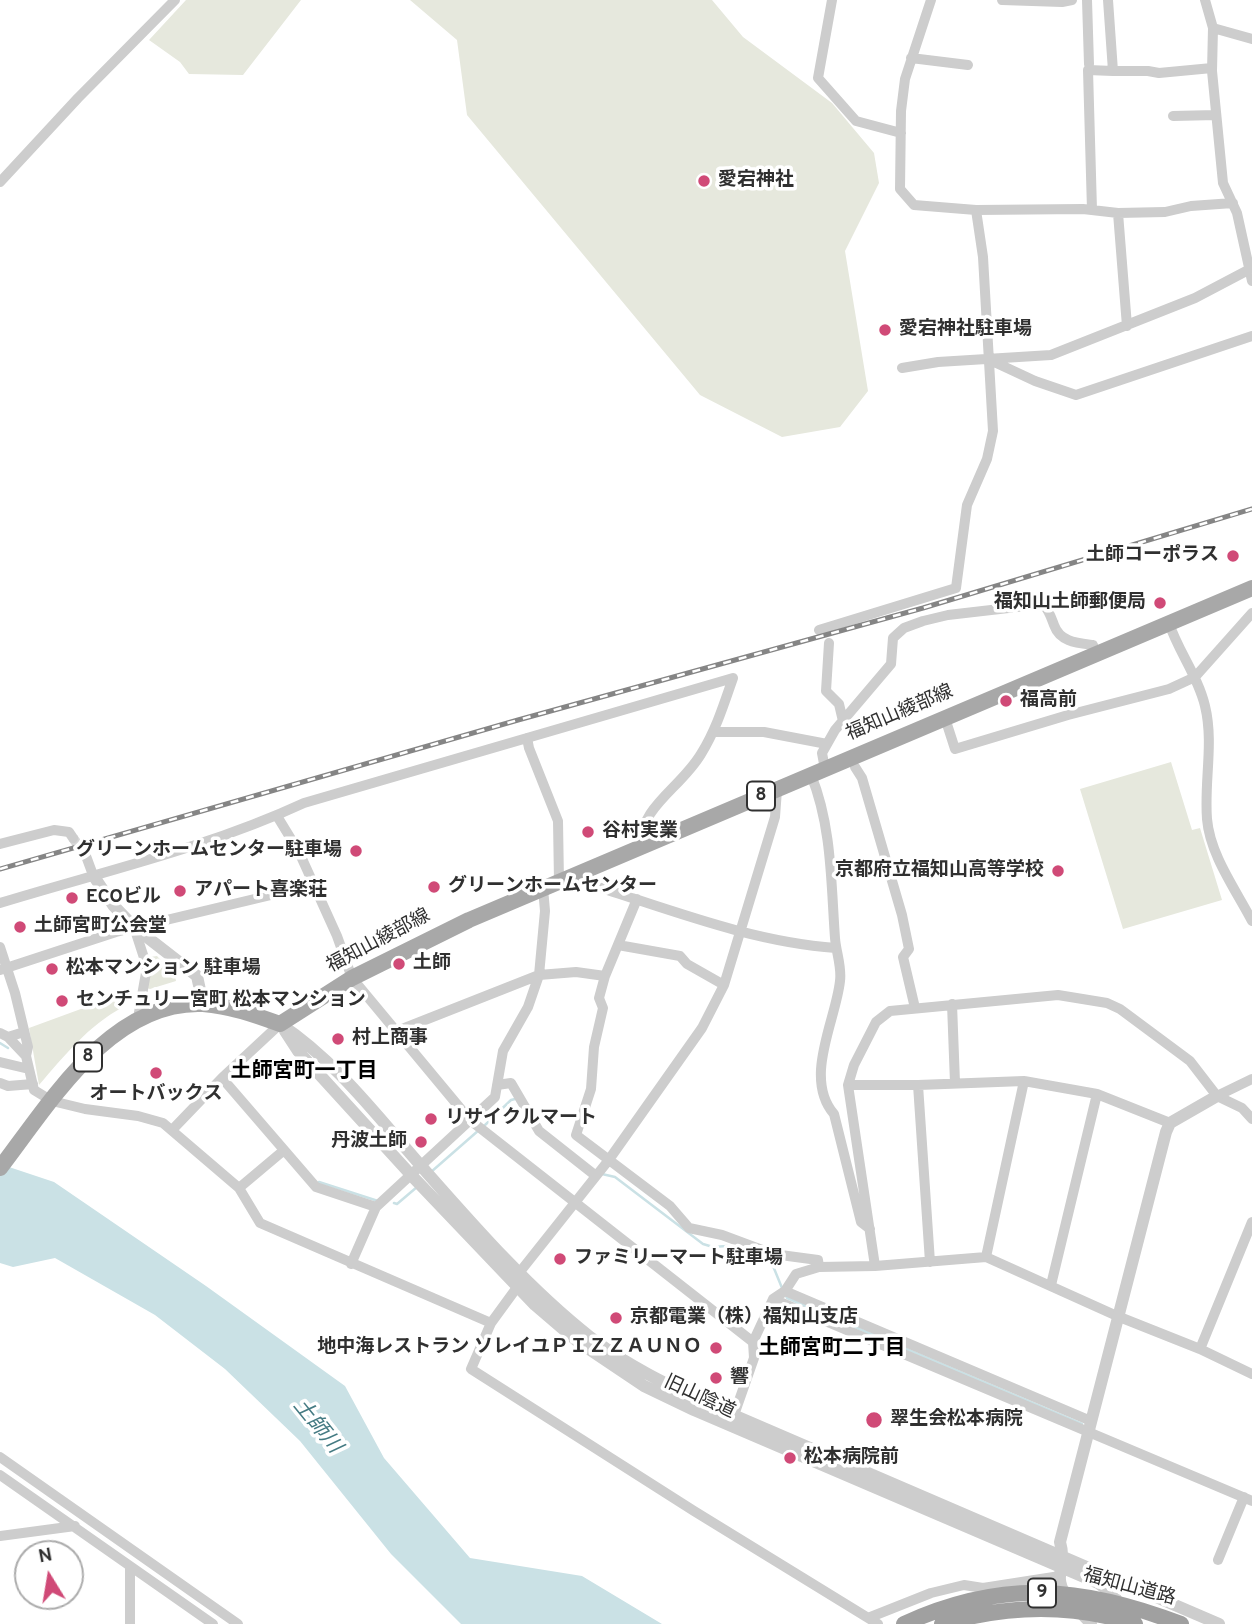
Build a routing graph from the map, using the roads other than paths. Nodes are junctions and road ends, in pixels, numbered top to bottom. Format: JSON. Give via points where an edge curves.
{"nodes":[{"id":1,"x":174,"y":0,"type":"edge"},
{"id":2,"x":832,"y":0,"type":"edge"},
{"id":3,"x":931,"y":0,"type":"edge"},
{"id":4,"x":1002,"y":0,"type":"edge"},
{"id":5,"x":1072,"y":0,"type":"edge"},
{"id":6,"x":1087,"y":0,"type":"edge"},
{"id":7,"x":1108,"y":0,"type":"edge"},
{"id":8,"x":1205,"y":0,"type":"edge"},
{"id":9,"x":1033,"y":1,"type":"edge"},
{"id":10,"x":1213,"y":28,"type":"junction"},
{"id":11,"x":1252,"y":39,"type":"edge"},
{"id":12,"x":911,"y":58,"type":"junction"},
{"id":13,"x":1089,"y":64,"type":"dead end"},
{"id":14,"x":968,"y":65,"type":"dead end"},
{"id":15,"x":1212,"y":68,"type":"junction"},
{"id":16,"x":1113,"y":71,"type":"junction"},
{"id":17,"x":1216,"y":115,"type":"junction"},
{"id":18,"x":1172,"y":116,"type":"dead end"},
{"id":19,"x":901,"y":133,"type":"junction"},
{"id":20,"x":0,"y":181,"type":"edge"},
{"id":21,"x":1233,"y":204,"type":"junction"},
{"id":22,"x":976,"y":210,"type":"junction"},
{"id":23,"x":1092,"y":210,"type":"junction"},
{"id":24,"x":1118,"y":213,"type":"junction"},
{"id":25,"x":1250,"y":269,"type":"edge"},
{"id":26,"x":1252,"y":281,"type":"edge"},
{"id":27,"x":1127,"y":326,"type":"junction"},
{"id":28,"x":1252,"y":336,"type":"edge"},
{"id":29,"x":990,"y":360,"type":"junction"},
{"id":30,"x":902,"y":368,"type":"dead end"},
{"id":31,"x":1252,"y":588,"type":"edge"},
{"id":32,"x":1252,"y":613,"type":"edge"},
{"id":33,"x":1168,"y":622,"type":"junction"},
{"id":34,"x":819,"y":629,"type":"dead end"},
{"id":35,"x":829,"y":643,"type":"dead end"},
{"id":36,"x":1097,"y":654,"type":"junction"},
{"id":37,"x":1195,"y":677,"type":"junction"},
{"id":38,"x":945,"y":718,"type":"junction"},
{"id":39,"x":843,"y":721,"type":"junction"},
{"id":40,"x":715,"y":732,"type":"junction"},
{"id":41,"x":527,"y":737,"type":"junction"},
{"id":42,"x":827,"y":744,"type":"junction"},
{"id":43,"x":855,"y":767,"type":"dead end"},
{"id":44,"x":818,"y":772,"type":"junction"},
{"id":45,"x":776,"y":790,"type":"junction"},
{"id":46,"x":277,"y":816,"type":"junction"},
{"id":47,"x":73,"y":838,"type":"dead end"},
{"id":48,"x":0,"y":844,"type":"edge"},
{"id":49,"x":639,"y":848,"type":"junction"},
{"id":50,"x":86,"y":856,"type":"tunnel mouth"},
{"id":51,"x":584,"y":871,"type":"junction"},
{"id":52,"x":93,"y":875,"type":"junction"},
{"id":53,"x":559,"y":882,"type":"junction"},
{"id":54,"x":313,"y":885,"type":"junction"},
{"id":55,"x":543,"y":888,"type":"junction"},
{"id":56,"x":637,"y":899,"type":"junction"},
{"id":57,"x":0,"y":903,"type":"edge"},
{"id":58,"x":1252,"y":921,"type":"edge"},
{"id":59,"x":134,"y":927,"type":"junction"},
{"id":60,"x":740,"y":932,"type":"junction"},
{"id":61,"x":618,"y":945,"type":"junction"},
{"id":62,"x":0,"y":947,"type":"edge"},
{"id":63,"x":836,"y":948,"type":"junction"},
{"id":64,"x":3,"y":969,"type":"edge"},
{"id":65,"x":539,"y":975,"type":"junction"},
{"id":66,"x":605,"y":976,"type":"junction"},
{"id":67,"x":352,"y":978,"type":"junction"},
{"id":68,"x":724,"y":985,"type":"junction"},
{"id":69,"x":203,"y":1004,"type":"junction"},
{"id":70,"x":952,"y":1004,"type":"junction"},
{"id":71,"x":915,"y":1008,"type":"junction"},
{"id":72,"x":138,"y":1018,"type":"junction"},
{"id":73,"x":280,"y":1024,"type":"junction"},
{"id":74,"x":397,"y":1031,"type":"junction"},
{"id":75,"x":24,"y":1032,"type":"junction"},
{"id":76,"x":4,"y":1035,"type":"edge"},
{"id":77,"x":26,"y":1056,"type":"junction"},
{"id":78,"x":0,"y":1062,"type":"edge"},
{"id":79,"x":29,"y":1069,"type":"junction"},
{"id":80,"x":222,"y":1078,"type":"junction"},
{"id":81,"x":1252,"y":1079,"type":"edge"},
{"id":82,"x":1024,"y":1081,"type":"junction"},
{"id":83,"x":0,"y":1083,"type":"edge"},
{"id":84,"x":955,"y":1083,"type":"junction"},
{"id":85,"x":33,"y":1084,"type":"junction"},
{"id":86,"x":497,"y":1084,"type":"junction"},
{"id":87,"x":848,"y":1085,"type":"junction"},
{"id":88,"x":918,"y":1085,"type":"junction"},
{"id":89,"x":1097,"y":1094,"type":"junction"},
{"id":90,"x":1217,"y":1096,"type":"junction"},
{"id":91,"x":50,"y":1104,"type":"junction"},
{"id":92,"x":1252,"y":1119,"type":"edge"},
{"id":93,"x":470,"y":1120,"type":"junction"},
{"id":94,"x":1170,"y":1123,"type":"junction"},
{"id":95,"x":173,"y":1129,"type":"junction"},
{"id":96,"x":283,"y":1151,"type":"junction"},
{"id":97,"x":608,"y":1161,"type":"junction"},
{"id":98,"x":0,"y":1168,"type":"edge"},
{"id":99,"x":417,"y":1171,"type":"junction"},
{"id":100,"x":596,"y":1177,"type":"junction"},
{"id":101,"x":239,"y":1188,"type":"junction"},
{"id":102,"x":576,"y":1202,"type":"junction"},
{"id":103,"x":376,"y":1207,"type":"junction"},
{"id":104,"x":1252,"y":1222,"type":"edge"},
{"id":105,"x":870,"y":1229,"type":"junction"},
{"id":106,"x":986,"y":1257,"type":"junction"},
{"id":107,"x":930,"y":1262,"type":"junction"},
{"id":108,"x":351,"y":1264,"type":"junction"},
{"id":109,"x":875,"y":1266,"type":"junction"},
{"id":110,"x":819,"y":1267,"type":"junction"},
{"id":111,"x":519,"y":1279,"type":"junction"},
{"id":112,"x":1051,"y":1285,"type":"junction"},
{"id":113,"x":785,"y":1291,"type":"junction"},
{"id":114,"x":773,"y":1299,"type":"junction"},
{"id":115,"x":1116,"y":1317,"type":"junction"},
{"id":116,"x":491,"y":1323,"type":"junction"},
{"id":117,"x":753,"y":1342,"type":"junction"},
{"id":118,"x":1200,"y":1349,"type":"junction"},
{"id":119,"x":1252,"y":1374,"type":"edge"},
{"id":120,"x":734,"y":1415,"type":"junction"},
{"id":121,"x":1089,"y":1427,"type":"junction"},
{"id":122,"x":0,"y":1457,"type":"edge"},
{"id":123,"x":0,"y":1475,"type":"edge"},
{"id":124,"x":1248,"y":1499,"type":"edge"},
{"id":125,"x":75,"y":1527,"type":"junction"},
{"id":126,"x":0,"y":1536,"type":"edge"},
{"id":127,"x":1218,"y":1560,"type":"dead end"},
{"id":128,"x":130,"y":1566,"type":"junction"},
{"id":129,"x":1062,"y":1567,"type":"junction"},
{"id":130,"x":873,"y":1621,"type":"edge"},
{"id":131,"x":130,"y":1624,"type":"edge"},
{"id":132,"x":213,"y":1624,"type":"edge"},
{"id":133,"x":238,"y":1624,"type":"edge"},
{"id":134,"x":904,"y":1624,"type":"edge"},
{"id":135,"x":942,"y":1624,"type":"edge"},
{"id":136,"x":1091,"y":1624,"type":"edge"},
{"id":137,"x":1133,"y":1624,"type":"edge"},
{"id":138,"x":1181,"y":1624,"type":"edge"},
{"id":139,"x":1219,"y":1624,"type":"edge"}],
"edges":[{"from":1,"to":20,"type":"street"},
{"from":2,"to":19,"type":"street","via":[[818,78],[856,121]]},
{"from":3,"to":12,"type":"street"},
{"from":4,"to":9,"type":"street"},
{"from":5,"to":9,"type":"street"},
{"from":6,"to":13,"type":"street"},
{"from":7,"to":16,"type":"street"},
{"from":8,"to":10,"type":"street"},
{"from":10,"to":11,"type":"street"},
{"from":10,"to":15,"type":"street"},
{"from":12,"to":14,"type":"street"},
{"from":12,"to":19,"type":"street"},
{"from":15,"to":16,"type":"street"},
{"from":15,"to":17,"type":"street"},
{"from":16,"to":23,"type":"street","via":[[1088,70]]},
{"from":17,"to":18,"type":"street"},
{"from":17,"to":21,"type":"street","via":[[1223,183]]},
{"from":19,"to":22,"type":"street","via":[[900,189],[914,205]]},
{"from":21,"to":24,"type":"street"},
{"from":21,"to":25,"type":"street"},
{"from":22,"to":23,"type":"street"},
{"from":22,"to":29,"type":"street"},
{"from":23,"to":24,"type":"street"},
{"from":24,"to":27,"type":"street"},
{"from":25,"to":26,"type":"street"},
{"from":25,"to":27,"type":"street"},
{"from":27,"to":29,"type":"street","via":[[1051,355]]},
{"from":28,"to":29,"type":"street","via":[[1076,395]]},
{"from":29,"to":30,"type":"street"},
{"from":29,"to":34,"type":"street","via":[[993,431],[967,505],[956,588]]},
{"from":31,"to":33,"type":"main road","name":"福知山綾部線","number":"8"},
{"from":32,"to":37,"type":"street"},
{"from":33,"to":36,"type":"main road","name":"福知山綾部線","number":"8"},
{"from":33,"to":37,"type":"street"},
{"from":35,"to":39,"type":"street","via":[[826,691],[839,704]]},
{"from":36,"to":38,"type":"main road","name":"福知山綾部線","number":"8"},
{"from":36,"to":39,"type":"street","via":[[1093,645],[1059,635],[1043,604],[923,621],[893,638],[891,664]]},
{"from":37,"to":38,"type":"street","via":[[1169,689],[955,749]]},
{"from":37,"to":58,"type":"street","via":[[1205,707],[1209,747],[1207,819],[1223,869]]},
{"from":38,"to":44,"type":"main road","name":"福知山綾部線","number":"8"},
{"from":39,"to":42,"type":"street"},
{"from":40,"to":41,"type":"street","via":[[733,678]]},
{"from":40,"to":42,"type":"street","via":[[764,732]]},
{"from":40,"to":49,"type":"street","via":[[699,758],[651,809],[639,832]]},
{"from":41,"to":46,"type":"street","via":[[304,803]]},
{"from":41,"to":53,"type":"street","via":[[558,821]]},
{"from":42,"to":44,"type":"street"},
{"from":43,"to":71,"type":"street","via":[[902,915],[909,949],[903,957]]},
{"from":44,"to":45,"type":"main road","name":"福知山綾部線","number":"8"},
{"from":44,"to":63,"type":"street"},
{"from":45,"to":49,"type":"main road","name":"福知山綾部線","number":"8"},
{"from":45,"to":60,"type":"street","via":[[775,817]]},
{"from":46,"to":52,"type":"street"},
{"from":46,"to":54,"type":"street"},
{"from":47,"to":48,"type":"street","via":[[69,832],[54,830]]},
{"from":49,"to":51,"type":"main road","name":"福知山綾部線","number":"8"},
{"from":50,"to":52,"type":"street"},
{"from":51,"to":53,"type":"main road","name":"福知山綾部線","number":"8"},
{"from":51,"to":56,"type":"street","via":[[595,886]]},
{"from":52,"to":57,"type":"street"},
{"from":52,"to":59,"type":"street"},
{"from":53,"to":55,"type":"main road","name":"福知山綾部線","number":"8"},
{"from":54,"to":59,"type":"street"},
{"from":54,"to":67,"type":"street"},
{"from":55,"to":65,"type":"street"},
{"from":55,"to":67,"type":"main road","name":"福知山綾部線","number":"8"},
{"from":56,"to":60,"type":"street"},
{"from":56,"to":61,"type":"street"},
{"from":59,"to":64,"type":"street"},
{"from":59,"to":69,"type":"street","via":[[197,976]]},
{"from":59,"to":72,"type":"street","via":[[146,967]]},
{"from":60,"to":63,"type":"street"},
{"from":60,"to":68,"type":"street"},
{"from":61,"to":66,"type":"street"},
{"from":61,"to":68,"type":"street","via":[[680,956]]},
{"from":62,"to":64,"type":"street"},
{"from":63,"to":105,"type":"street","via":[[841,979],[825,1037],[825,1104],[834,1114],[861,1222]]},
{"from":64,"to":75,"type":"street","via":[[15,993]]},
{"from":65,"to":66,"type":"street","via":[[576,972]]},
{"from":65,"to":74,"type":"street"},
{"from":65,"to":86,"type":"street","via":[[528,1007],[503,1051]]},
{"from":66,"to":97,"type":"street","via":[[591,1089],[576,1135]]},
{"from":67,"to":73,"type":"main road","name":"福知山綾部線","number":"8"},
{"from":67,"to":74,"type":"street"},
{"from":68,"to":97,"type":"street","via":[[702,1028]]},
{"from":69,"to":72,"type":"main road","number":"8","via":[[163,1009]]},
{"from":69,"to":73,"type":"main road","number":"8"},
{"from":70,"to":71,"type":"street"},
{"from":70,"to":84,"type":"street"},
{"from":70,"to":90,"type":"street","via":[[1058,995],[1107,1003],[1190,1061]]},
{"from":71,"to":87,"type":"street","via":[[890,1011],[876,1022]]},
{"from":72,"to":91,"type":"main road","number":"8","via":[[89,1057]]},
{"from":73,"to":80,"type":"street"},
{"from":73,"to":99,"type":"street","via":[[298,1051]]},
{"from":74,"to":93,"type":"street"},
{"from":75,"to":76,"type":"street"},
{"from":75,"to":77,"type":"street"},
{"from":76,"to":77,"type":"street"},
{"from":77,"to":79,"type":"street"},
{"from":78,"to":79,"type":"street"},
{"from":79,"to":85,"type":"street"},
{"from":80,"to":95,"type":"street"},
{"from":80,"to":96,"type":"street"},
{"from":81,"to":90,"type":"street"},
{"from":82,"to":84,"type":"street"},
{"from":82,"to":89,"type":"street"},
{"from":82,"to":106,"type":"street"},
{"from":83,"to":85,"type":"street"},
{"from":84,"to":88,"type":"street"},
{"from":85,"to":91,"type":"street"},
{"from":86,"to":93,"type":"street","via":[[495,1097]]},
{"from":86,"to":100,"type":"street","via":[[511,1083],[539,1131]]},
{"from":87,"to":88,"type":"street"},
{"from":87,"to":105,"type":"street"},
{"from":88,"to":107,"type":"street"},
{"from":89,"to":94,"type":"street"},
{"from":89,"to":112,"type":"street"},
{"from":90,"to":92,"type":"street","via":[[1242,1108]]},
{"from":90,"to":94,"type":"street"},
{"from":91,"to":95,"type":"street","via":[[138,1116]]},
{"from":91,"to":98,"type":"main road","number":"8"},
{"from":93,"to":99,"type":"street"},
{"from":93,"to":102,"type":"street"},
{"from":94,"to":115,"type":"street"},
{"from":95,"to":101,"type":"street"},
{"from":96,"to":101,"type":"street"},
{"from":96,"to":103,"type":"street","via":[[316,1187]]},
{"from":97,"to":100,"type":"street"},
{"from":97,"to":110,"type":"street","via":[[670,1206],[689,1228],[773,1254],[818,1260]]},
{"from":99,"to":103,"type":"street"},
{"from":99,"to":111,"type":"street"},
{"from":100,"to":102,"type":"street"},
{"from":101,"to":108,"type":"street","via":[[260,1223]]},
{"from":102,"to":111,"type":"street"},
{"from":102,"to":117,"type":"street"},
{"from":103,"to":108,"type":"street"},
{"from":104,"to":118,"type":"street"},
{"from":105,"to":109,"type":"street"},
{"from":106,"to":107,"type":"street"},
{"from":106,"to":112,"type":"street"},
{"from":107,"to":109,"type":"street"},
{"from":108,"to":116,"type":"street"},
{"from":109,"to":110,"type":"street"},
{"from":110,"to":113,"type":"street","via":[[796,1274]]},
{"from":111,"to":116,"type":"street"},
{"from":111,"to":120,"type":"street","name":"旧山陰道","via":[[590,1337],[648,1375]]},
{"from":111,"to":129,"type":"street","via":[[577,1341],[644,1386]]},
{"from":112,"to":115,"type":"street"},
{"from":113,"to":114,"type":"street"},
{"from":113,"to":121,"type":"street"},
{"from":114,"to":117,"type":"street"},
{"from":114,"to":121,"type":"street"},
{"from":115,"to":118,"type":"street"},
{"from":115,"to":121,"type":"street"},
{"from":116,"to":130,"type":"street","via":[[471,1369]]},
{"from":117,"to":120,"type":"street","via":[[754,1357]]},
{"from":118,"to":119,"type":"street"},
{"from":120,"to":129,"type":"street","name":"旧山陰道"},
{"from":121,"to":124,"type":"street"},
{"from":121,"to":129,"type":"street","via":[[1060,1542]]},
{"from":122,"to":133,"type":"street"},
{"from":123,"to":125,"type":"street"},
{"from":124,"to":127,"type":"street"},
{"from":125,"to":126,"type":"street"},
{"from":125,"to":128,"type":"street"},
{"from":128,"to":131,"type":"street"},
{"from":128,"to":132,"type":"street"},
{"from":129,"to":130,"type":"street","via":[[983,1588],[964,1586],[931,1593]]},
{"from":129,"to":136,"type":"street","via":[[1062,1590]]},
{"from":129,"to":137,"type":"street","via":[[1113,1594]]},
{"from":129,"to":139,"type":"street","name":"旧山陰道"},
{"from":134,"to":138,"type":"highway","name":"福知山道路","number":"9","bridge":true,"via":[[973,1600],[1043,1593],[1082,1595]]},
{"from":135,"to":137,"type":"highway","name":"福知山道路","number":"9","bridge":true,"via":[[1008,1609],[1043,1609],[1081,1610]]}]}
